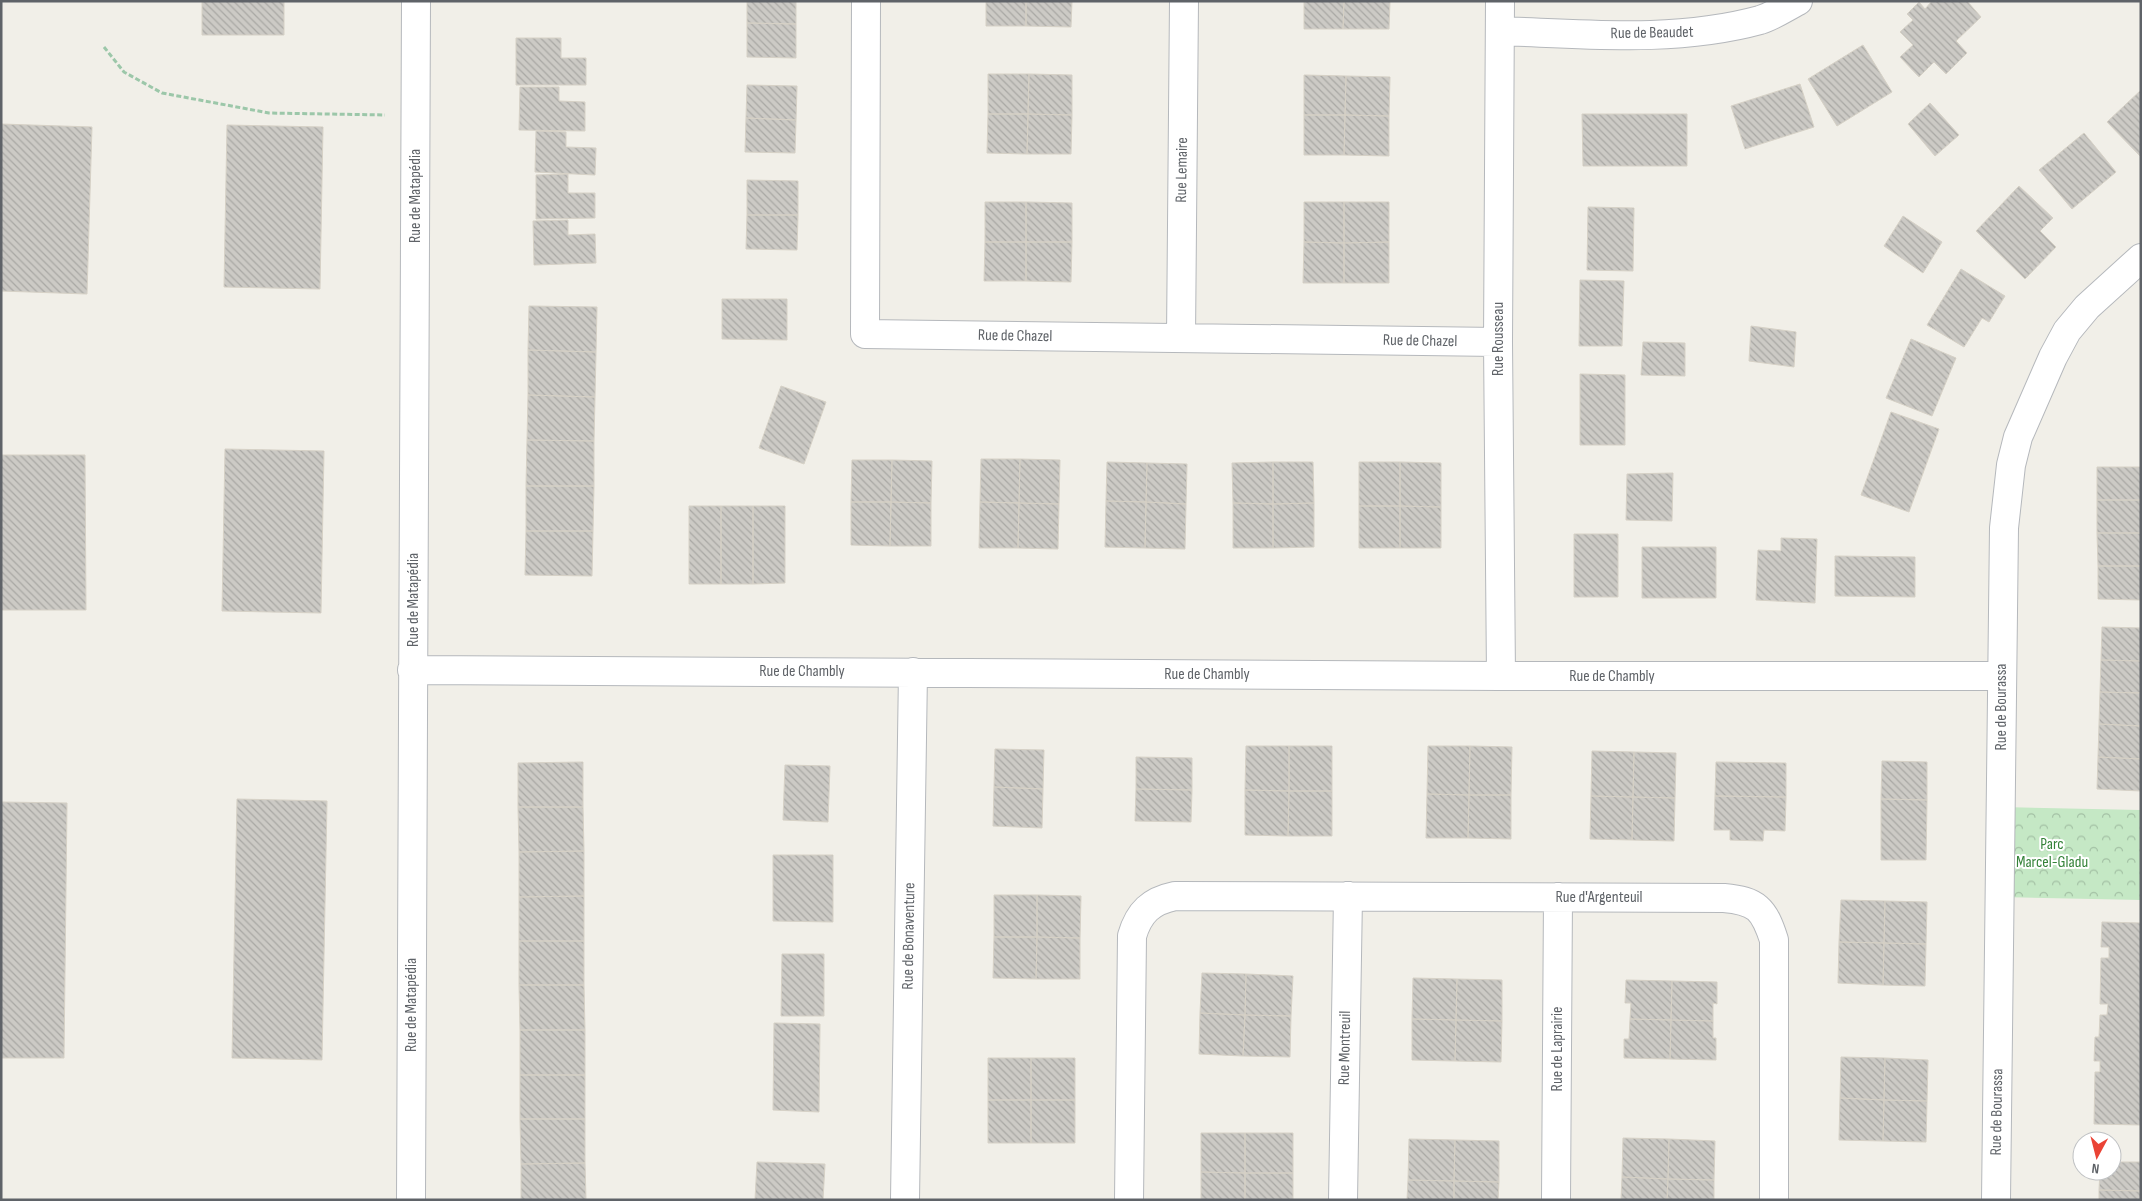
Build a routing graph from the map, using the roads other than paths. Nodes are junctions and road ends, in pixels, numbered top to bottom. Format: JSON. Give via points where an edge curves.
{"nodes":[{"id":1,"x":416,"y":1,"type":"edge"},
{"id":2,"x":866,"y":1,"type":"edge"},
{"id":3,"x":1184,"y":1,"type":"edge"},
{"id":4,"x":1500,"y":1,"type":"edge"},
{"id":5,"x":1798,"y":1,"type":"edge"},
{"id":6,"x":1500,"y":31,"type":"junction"},
{"id":7,"x":2141,"y":258,"type":"edge"},
{"id":8,"x":1181,"y":338,"type":"junction"},
{"id":9,"x":1498,"y":342,"type":"junction"},
{"id":10,"x":412,"y":670,"type":"junction"},
{"id":11,"x":913,"y":672,"type":"junction"},
{"id":12,"x":1501,"y":676,"type":"junction"},
{"id":13,"x":2001,"y":676,"type":"junction"},
{"id":14,"x":1348,"y":896,"type":"junction"},
{"id":15,"x":1558,"y":897,"type":"junction"},
{"id":16,"x":411,"y":1200,"type":"edge"},
{"id":17,"x":905,"y":1200,"type":"edge"},
{"id":18,"x":1129,"y":1200,"type":"edge"},
{"id":19,"x":1343,"y":1200,"type":"edge"},
{"id":20,"x":1556,"y":1200,"type":"edge"},
{"id":21,"x":1774,"y":1200,"type":"edge"},
{"id":22,"x":1996,"y":1200,"type":"edge"}],
"edges":[{"from":1,"to":10,"type":"street","name":"Rue de Matapédia"},
{"from":2,"to":8,"type":"street","name":"Rue de Chazel","via":[[865,334]]},
{"from":3,"to":8,"type":"street","name":"Rue Lemaire"},
{"from":4,"to":6,"type":"street","name":"Rue Rousseau"},
{"from":5,"to":6,"type":"street","name":"Rue de Beaudet","via":[[1762,20],[1691,33]]},
{"from":6,"to":9,"type":"street","name":"Rue Rousseau"},
{"from":7,"to":13,"type":"street","name":"Rue de Bourassa","via":[[2088,307],[2067,332],[2052,357],[2018,437],[2011,465],[2004,528]]},
{"from":8,"to":9,"type":"street","name":"Rue de Chazel"},
{"from":9,"to":12,"type":"street","name":"Rue Rousseau"},
{"from":10,"to":11,"type":"street","name":"Rue de Chambly"},
{"from":10,"to":16,"type":"street","name":"Rue de Matapédia"},
{"from":11,"to":12,"type":"street","name":"Rue de Chambly"},
{"from":11,"to":17,"type":"street","name":"Rue de Bonaventure"},
{"from":12,"to":13,"type":"street","name":"Rue de Chambly"},
{"from":13,"to":22,"type":"street","name":"Rue de Bourassa"},
{"from":14,"to":15,"type":"street","name":"Rue d'Argenteuil"},
{"from":14,"to":18,"type":"street","name":"Rue d'Argenteuil","via":[[1175,896],[1159,899],[1136,922],[1132,936]]},
{"from":14,"to":19,"type":"street","name":"Rue Montreuil"},
{"from":15,"to":20,"type":"street","name":"Rue de Laprairie"},
{"from":15,"to":21,"type":"street","name":"Rue d'Argenteuil","via":[[1724,898],[1745,900],[1762,911],[1774,940]]}]}
